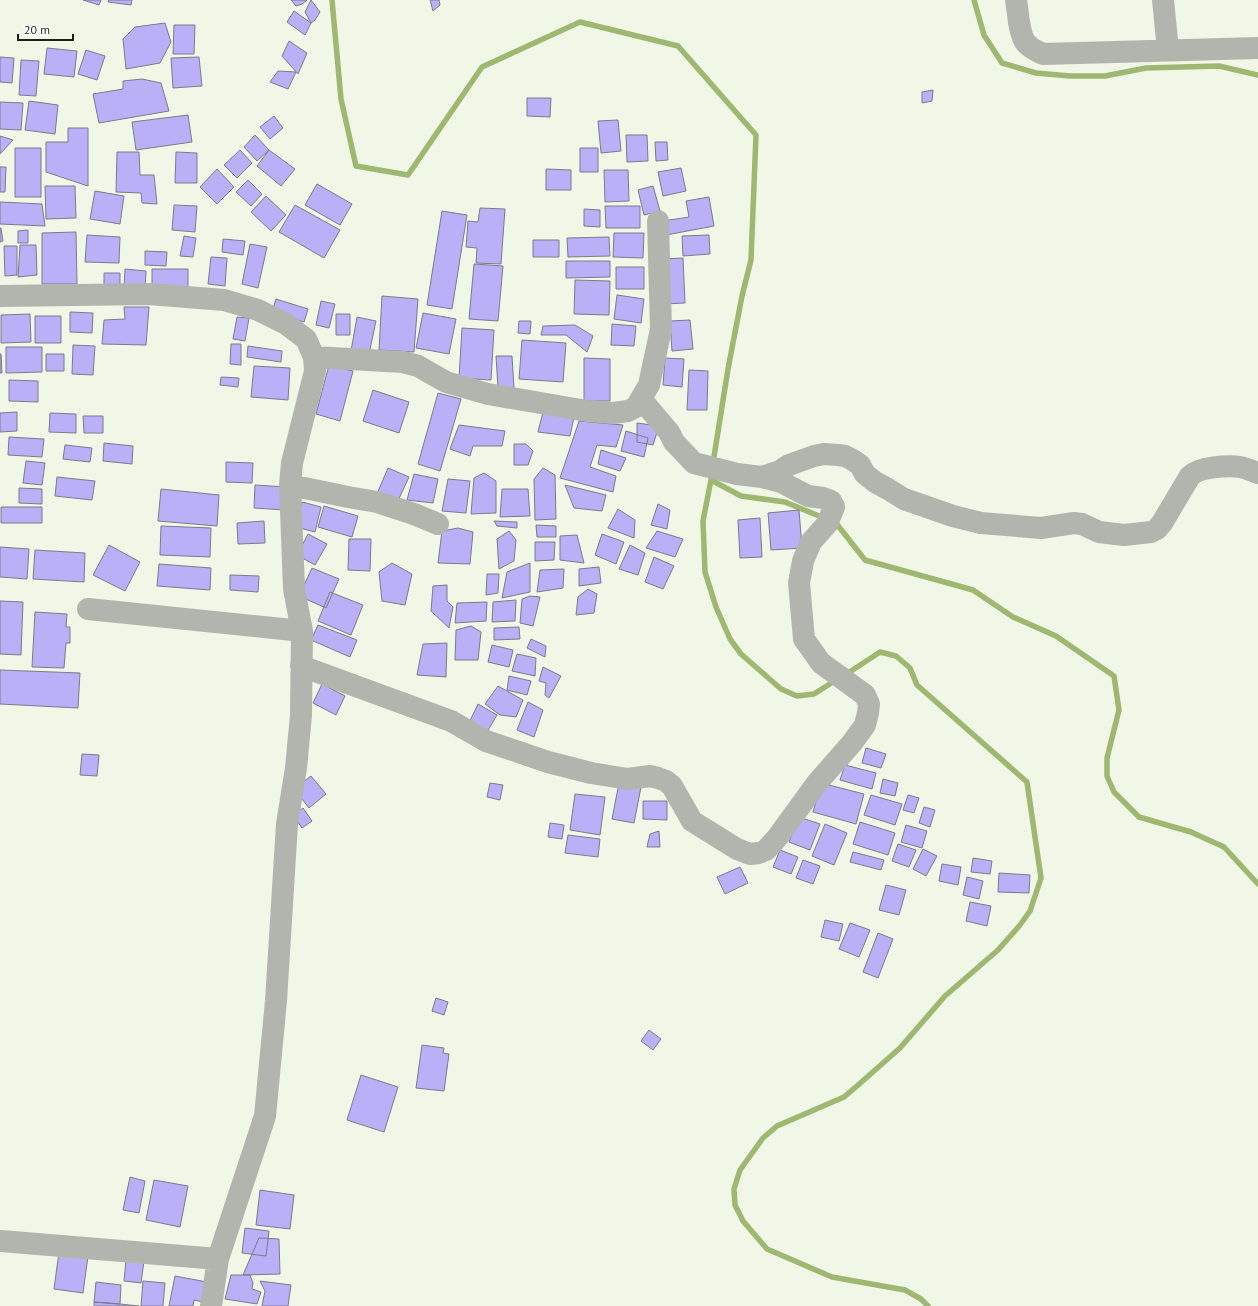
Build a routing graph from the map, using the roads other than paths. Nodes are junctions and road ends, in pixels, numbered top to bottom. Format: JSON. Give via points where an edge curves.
{"nodes":[{"id":1,"x":1016,"y":0,"type":"edge"},
{"id":2,"x":1163,"y":0,"type":"edge"},
{"id":3,"x":1258,"y":48,"type":"edge"},
{"id":4,"x":1168,"y":50,"type":"junction"},
{"id":5,"x":658,"y":221,"type":"dead end"},
{"id":6,"x":0,"y":296,"type":"edge"},
{"id":7,"x":314,"y":357,"type":"junction"},
{"id":8,"x":641,"y":399,"type":"junction"},
{"id":9,"x":1258,"y":473,"type":"edge"},
{"id":10,"x":762,"y":477,"type":"junction"},
{"id":11,"x":290,"y":485,"type":"junction"},
{"id":12,"x":438,"y":524,"type":"dead end"},
{"id":13,"x":88,"y":609,"type":"dead end"},
{"id":14,"x":302,"y":631,"type":"junction"},
{"id":15,"x":301,"y":666,"type":"junction"},
{"id":16,"x":1,"y":1241,"type":"edge"},
{"id":17,"x":218,"y":1259,"type":"junction"},
{"id":18,"x":211,"y":1306,"type":"edge"}],
"edges":[{"from":1,"to":4,"type":"street","via":[[1022,36],[1026,43],[1043,54]]},
{"from":2,"to":4,"type":"street"},
{"from":3,"to":4,"type":"street"},
{"from":5,"to":8,"type":"street","via":[[661,329],[649,385]]},
{"from":6,"to":7,"type":"street","via":[[149,294],[224,300],[258,310],[286,324],[306,339]]},
{"from":7,"to":8,"type":"street","via":[[404,362],[418,366],[446,382],[488,394],[588,411],[628,411],[636,407]]},
{"from":7,"to":11,"type":"street","via":[[315,371],[292,463]]},
{"from":8,"to":10,"type":"street","via":[[674,442],[694,463],[737,474]]},
{"from":9,"to":10,"type":"street","via":[[1239,467],[1211,468],[1194,472],[1157,529],[1124,536],[1099,532],[1074,523],[1040,528],[981,523],[953,516],[904,499],[875,482],[865,474],[860,465],[845,456],[814,456]]},
{"from":10,"to":15,"type":"street","via":[[781,482],[808,496],[831,501],[831,515],[811,542],[803,561],[799,583],[804,639],[822,663],[865,695],[869,704],[865,725],[852,743],[817,782],[777,838],[766,850],[759,853],[750,854],[737,849],[692,821],[672,786],[666,781],[650,776],[628,780],[548,762],[486,741],[451,721]]},
{"from":11,"to":12,"type":"street","via":[[377,502]]},
{"from":11,"to":14,"type":"street","via":[[294,589]]},
{"from":13,"to":14,"type":"street"},
{"from":14,"to":15,"type":"street"},
{"from":15,"to":17,"type":"street","via":[[301,715],[287,824],[276,1001],[265,1116]]},
{"from":16,"to":17,"type":"street"},
{"from":17,"to":18,"type":"street"}]}
